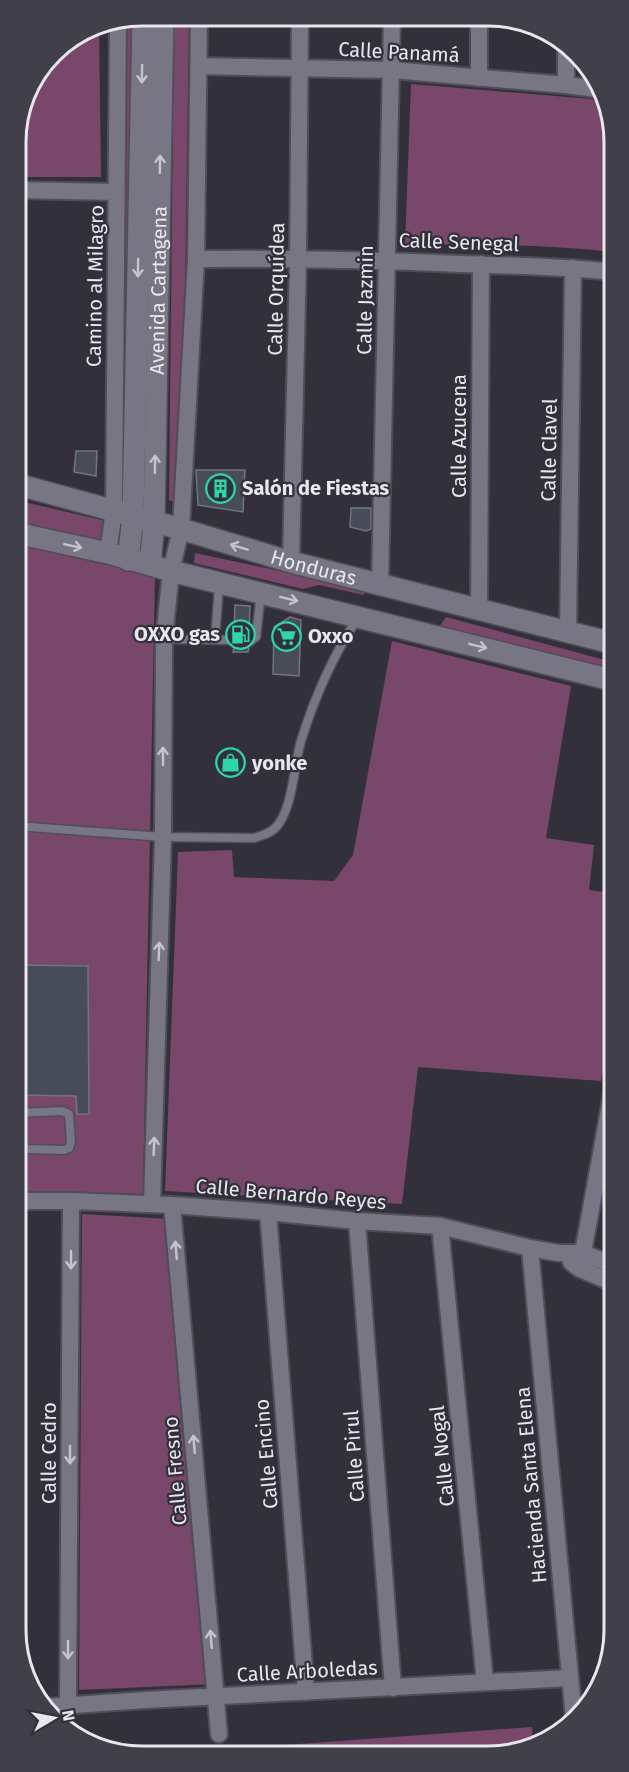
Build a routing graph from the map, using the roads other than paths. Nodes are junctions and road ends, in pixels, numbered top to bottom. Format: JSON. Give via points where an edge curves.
{"nodes":[{"id":1,"x":143,"y":26,"type":"edge"},
{"id":2,"x":163,"y":26,"type":"edge"},
{"id":3,"x":199,"y":26,"type":"edge"},
{"id":4,"x":300,"y":26,"type":"edge"},
{"id":5,"x":392,"y":26,"type":"edge"},
{"id":6,"x":479,"y":26,"type":"edge"},
{"id":7,"x":118,"y":28,"type":"edge"},
{"id":8,"x":566,"y":56,"type":"edge"},
{"id":9,"x":199,"y":66,"type":"junction"},
{"id":10,"x":301,"y":68,"type":"junction"},
{"id":11,"x":392,"y":70,"type":"junction"},
{"id":12,"x":478,"y":78,"type":"junction"},
{"id":13,"x":567,"y":85,"type":"junction"},
{"id":14,"x":591,"y":89,"type":"edge"},
{"id":15,"x":26,"y":190,"type":"edge"},
{"id":16,"x":117,"y":192,"type":"junction"},
{"id":17,"x":298,"y":258,"type":"junction"},
{"id":18,"x":196,"y":259,"type":"junction"},
{"id":19,"x":387,"y":261,"type":"junction"},
{"id":20,"x":481,"y":264,"type":"junction"},
{"id":21,"x":573,"y":268,"type":"junction"},
{"id":22,"x":604,"y":271,"type":"edge"},
{"id":23,"x":26,"y":486,"type":"edge"},
{"id":24,"x":123,"y":514,"type":"junction"},
{"id":25,"x":154,"y":523,"type":"junction"},
{"id":26,"x":181,"y":529,"type":"junction"},
{"id":27,"x":26,"y":535,"type":"edge"},
{"id":28,"x":108,"y":553,"type":"junction"},
{"id":29,"x":128,"y":560,"type":"junction"},
{"id":30,"x":291,"y":562,"type":"junction"},
{"id":31,"x":150,"y":564,"type":"junction"},
{"id":32,"x":171,"y":571,"type":"junction"},
{"id":33,"x":219,"y":582,"type":"junction"},
{"id":34,"x":380,"y":585,"type":"junction"},
{"id":35,"x":261,"y":592,"type":"junction"},
{"id":36,"x":437,"y":601,"type":"junction"},
{"id":37,"x":479,"y":608,"type":"junction"},
{"id":38,"x":358,"y":616,"type":"junction"},
{"id":39,"x":426,"y":633,"type":"junction"},
{"id":40,"x":568,"y":633,"type":"junction"},
{"id":41,"x":164,"y":639,"type":"junction"},
{"id":42,"x":215,"y":640,"type":"junction"},
{"id":43,"x":234,"y":640,"type":"dead end"},
{"id":44,"x":604,"y":641,"type":"edge"},
{"id":45,"x":249,"y":642,"type":"dead end"},
{"id":46,"x":604,"y":678,"type":"edge"},
{"id":47,"x":26,"y":827,"type":"edge"},
{"id":48,"x":163,"y":837,"type":"junction"},
{"id":49,"x":26,"y":1113,"type":"edge"},
{"id":50,"x":603,"y":1142,"type":"edge"},
{"id":51,"x":26,"y":1148,"type":"edge"},
{"id":52,"x":72,"y":1201,"type":"junction"},
{"id":53,"x":26,"y":1202,"type":"edge"},
{"id":54,"x":152,"y":1204,"type":"junction"},
{"id":55,"x":172,"y":1205,"type":"junction"},
{"id":56,"x":268,"y":1212,"type":"junction"},
{"id":57,"x":357,"y":1221,"type":"junction"},
{"id":58,"x":440,"y":1226,"type":"junction"},
{"id":59,"x":530,"y":1248,"type":"junction"},
{"id":60,"x":582,"y":1261,"type":"junction"},
{"id":61,"x":603,"y":1264,"type":"edge"},
{"id":62,"x":603,"y":1276,"type":"edge"},
{"id":63,"x":570,"y":1678,"type":"junction"},
{"id":64,"x":485,"y":1682,"type":"junction"},
{"id":65,"x":393,"y":1688,"type":"junction"},
{"id":66,"x":306,"y":1692,"type":"junction"},
{"id":67,"x":216,"y":1697,"type":"junction"},
{"id":68,"x":68,"y":1704,"type":"junction"},
{"id":69,"x":53,"y":1706,"type":"edge"},
{"id":70,"x":573,"y":1709,"type":"edge"},
{"id":71,"x":219,"y":1734,"type":"dead end"}],
"edges":[{"from":1,"to":24,"type":"street","name":"Avenida Cartagena","one_way":true},
{"from":25,"to":2,"type":"street","name":"Avenida Cartagena","one_way":true},
{"from":3,"to":9,"type":"street"},
{"from":4,"to":10,"type":"street","name":"Calle Orquídea"},
{"from":5,"to":11,"type":"street","name":"Calle Jazmin"},
{"from":6,"to":12,"type":"street"},
{"from":7,"to":16,"type":"street","name":"Camino al Milagro"},
{"from":8,"to":13,"type":"street"},
{"from":9,"to":10,"type":"street","name":"Calle Panamá"},
{"from":9,"to":18,"type":"street"},
{"from":10,"to":11,"type":"street","name":"Calle Panamá"},
{"from":10,"to":17,"type":"street","name":"Calle Orquídea"},
{"from":11,"to":12,"type":"street","name":"Calle Panamá"},
{"from":11,"to":19,"type":"street","name":"Calle Jazmin"},
{"from":12,"to":13,"type":"street","name":"Calle Panamá"},
{"from":13,"to":14,"type":"street","name":"Calle Panamá"},
{"from":15,"to":16,"type":"street"},
{"from":16,"to":24,"type":"street","name":"Camino al Milagro"},
{"from":17,"to":18,"type":"street","name":"Calle Senegal"},
{"from":17,"to":19,"type":"street","name":"Calle Senegal"},
{"from":17,"to":30,"type":"street","name":"Calle Orquídea"},
{"from":18,"to":26,"type":"street"},
{"from":19,"to":20,"type":"street","name":"Calle Senegal"},
{"from":19,"to":34,"type":"street","name":"Calle Jazmin"},
{"from":20,"to":21,"type":"street","name":"Calle Senegal"},
{"from":20,"to":37,"type":"street","name":"Calle Azucena"},
{"from":21,"to":22,"type":"street","name":"Calle Senegal"},
{"from":21,"to":40,"type":"street","name":"Calle Clavel"},
{"from":23,"to":24,"type":"street","name":"Honduras"},
{"from":24,"to":25,"type":"street","name":"Honduras"},
{"from":24,"to":28,"type":"street","name":"Camino al Milagro"},
{"from":24,"to":29,"type":"street","name":"Avenida Cartagena"},
{"from":25,"to":26,"type":"street","name":"Honduras"},
{"from":25,"to":31,"type":"street","name":"Avenida Cartagena"},
{"from":30,"to":26,"type":"street","name":"Honduras","one_way":true},
{"from":26,"to":32,"type":"street"},
{"from":27,"to":28,"type":"street","name":"Honduras","one_way":true},
{"from":28,"to":29,"type":"street","name":"Honduras"},
{"from":29,"to":31,"type":"street","name":"Honduras"},
{"from":30,"to":34,"type":"street","name":"Honduras"},
{"from":31,"to":32,"type":"street","name":"Honduras"},
{"from":32,"to":33,"type":"street","name":"Honduras"},
{"from":32,"to":41,"type":"street"},
{"from":33,"to":35,"type":"street","name":"Honduras"},
{"from":33,"to":42,"type":"lane"},
{"from":34,"to":36,"type":"street","name":"Honduras"},
{"from":34,"to":38,"type":"street"},
{"from":35,"to":38,"type":"street","name":"Honduras","one_way":true},
{"from":35,"to":45,"type":"lane","via":[[256,637]]},
{"from":36,"to":37,"type":"street","name":"Honduras"},
{"from":36,"to":39,"type":"street"},
{"from":37,"to":40,"type":"street","name":"Honduras"},
{"from":38,"to":39,"type":"street","name":"Honduras"},
{"from":38,"to":48,"type":"lane","via":[[314,702],[279,825],[254,838]]},
{"from":39,"to":46,"type":"street","name":"Honduras","one_way":true},
{"from":40,"to":44,"type":"street","name":"Honduras"},
{"from":41,"to":42,"type":"lane"},
{"from":48,"to":41,"type":"street","one_way":true},
{"from":42,"to":43,"type":"lane"},
{"from":47,"to":48,"type":"lane"},
{"from":54,"to":48,"type":"street","one_way":true},
{"from":49,"to":51,"type":"lane","via":[[69,1114],[71,1142],[64,1150]]},
{"from":50,"to":60,"type":"street"},
{"from":52,"to":53,"type":"street","name":"Calle Bernardo Reyes"},
{"from":52,"to":54,"type":"street","name":"Calle Bernardo Reyes"},
{"from":52,"to":68,"type":"street","name":"Calle Cedro","one_way":true},
{"from":54,"to":55,"type":"street","name":"Calle Bernardo Reyes"},
{"from":55,"to":56,"type":"street","name":"Calle Bernardo Reyes"},
{"from":67,"to":55,"type":"street","name":"Calle Fresno","one_way":true},
{"from":56,"to":57,"type":"street","name":"Calle Bernardo Reyes"},
{"from":56,"to":66,"type":"street","name":"Calle Encino"},
{"from":57,"to":58,"type":"street","name":"Calle Bernardo Reyes"},
{"from":57,"to":65,"type":"street","name":"Calle Pirul"},
{"from":58,"to":59,"type":"street","name":"Calle Bernardo Reyes"},
{"from":58,"to":64,"type":"street","name":"Calle Nogal"},
{"from":59,"to":60,"type":"street","name":"Calle Bernardo Reyes"},
{"from":59,"to":63,"type":"street","name":"Hacienda Santa Elena"},
{"from":60,"to":61,"type":"street","name":"Calle Bernardo Reyes"},
{"from":60,"to":62,"type":"street","name":"Calle Bernardo Reyes"},
{"from":63,"to":64,"type":"street","name":"Calle Arboledas"},
{"from":63,"to":70,"type":"street","name":"Hacienda Santa Elena"},
{"from":64,"to":65,"type":"street","name":"Calle Arboledas"},
{"from":65,"to":66,"type":"street","name":"Calle Arboledas"},
{"from":66,"to":67,"type":"street","name":"Calle Arboledas"},
{"from":67,"to":68,"type":"street","name":"Calle Arboledas"},
{"from":67,"to":71,"type":"street","name":"Calle Fresno"},
{"from":68,"to":69,"type":"street","name":"Calle Arboledas"}]}
